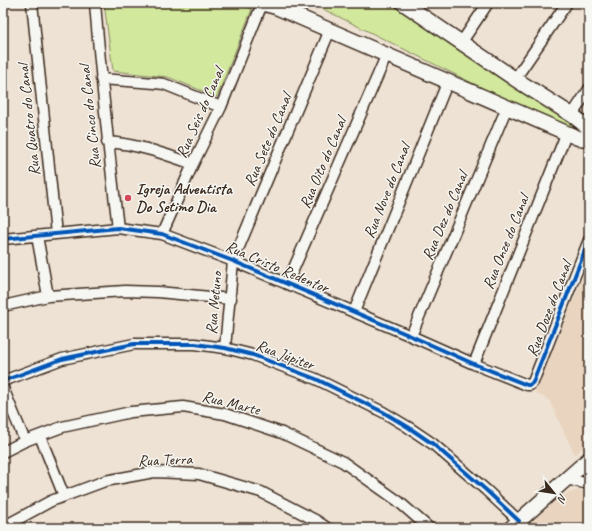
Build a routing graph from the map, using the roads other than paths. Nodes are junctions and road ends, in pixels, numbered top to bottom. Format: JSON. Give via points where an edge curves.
{"nodes":[{"id":1,"x":32,"y":3,"type":"edge"},
{"id":2,"x":95,"y":3,"type":"edge"},
{"id":3,"x":261,"y":3,"type":"edge"},
{"id":4,"x":290,"y":3,"type":"edge"},
{"id":5,"x":488,"y":3,"type":"edge"},
{"id":6,"x":567,"y":3,"type":"edge"},
{"id":7,"x":407,"y":4,"type":"edge"},
{"id":8,"x":276,"y":7,"type":"junction"},
{"id":9,"x":330,"y":30,"type":"junction"},
{"id":10,"x":461,"y":42,"type":"junction"},
{"id":11,"x":387,"y":54,"type":"junction"},
{"id":12,"x":101,"y":79,"type":"junction"},
{"id":13,"x":515,"y":79,"type":"junction"},
{"id":14,"x":448,"y":81,"type":"junction"},
{"id":15,"x":589,"y":89,"type":"edge"},
{"id":16,"x":221,"y":106,"type":"junction"},
{"id":17,"x":507,"y":107,"type":"junction"},
{"id":18,"x":559,"y":107,"type":"junction"},
{"id":19,"x":572,"y":115,"type":"junction"},
{"id":20,"x":550,"y":125,"type":"junction"},
{"id":21,"x":589,"y":128,"type":"edge"},
{"id":22,"x":566,"y":132,"type":"junction"},
{"id":23,"x":589,"y":139,"type":"edge"},
{"id":24,"x":107,"y":142,"type":"junction"},
{"id":25,"x":193,"y":164,"type":"junction"},
{"id":26,"x":118,"y":228,"type":"junction"},
{"id":27,"x":56,"y":234,"type":"junction"},
{"id":28,"x":162,"y":234,"type":"junction"},
{"id":29,"x":37,"y":236,"type":"junction"},
{"id":30,"x":3,"y":239,"type":"edge"},
{"id":31,"x":589,"y":240,"type":"edge"},
{"id":32,"x":234,"y":261,"type":"junction"},
{"id":33,"x":287,"y":284,"type":"junction"},
{"id":34,"x":48,"y":296,"type":"junction"},
{"id":35,"x":230,"y":299,"type":"junction"},
{"id":36,"x":3,"y":306,"type":"edge"},
{"id":37,"x":354,"y":312,"type":"junction"},
{"id":38,"x":412,"y":336,"type":"junction"},
{"id":39,"x":225,"y":348,"type":"junction"},
{"id":40,"x":474,"y":364,"type":"junction"},
{"id":41,"x":3,"y":381,"type":"edge"},
{"id":42,"x":530,"y":385,"type":"joint"},
{"id":43,"x":3,"y":388,"type":"edge"},
{"id":44,"x":40,"y":436,"type":"junction"},
{"id":45,"x":25,"y":441,"type":"junction"},
{"id":46,"x":3,"y":452,"type":"edge"},
{"id":47,"x":589,"y":458,"type":"edge"},
{"id":48,"x":566,"y":479,"type":"junction"},
{"id":49,"x":589,"y":484,"type":"edge"},
{"id":50,"x":64,"y":496,"type":"junction"},
{"id":51,"x":515,"y":524,"type":"edge"},
{"id":52,"x":3,"y":527,"type":"edge"},
{"id":53,"x":327,"y":528,"type":"edge"},
{"id":54,"x":429,"y":528,"type":"edge"}],
"edges":[{"from":1,"to":27,"type":"street","name":"Rua Quatro do Canal"},
{"from":2,"to":12,"type":"street","name":"Rua Cinco do Canal"},
{"from":3,"to":8,"type":"street"},
{"from":3,"to":16,"type":"street","name":"Rua Seis do Canal"},
{"from":4,"to":8,"type":"street"},
{"from":5,"to":10,"type":"street"},
{"from":6,"to":13,"type":"street"},
{"from":7,"to":10,"type":"street"},
{"from":8,"to":9,"type":"street"},
{"from":9,"to":11,"type":"street"},
{"from":9,"to":32,"type":"street","name":"Rua Sete do Canal"},
{"from":10,"to":13,"type":"street"},
{"from":11,"to":14,"type":"street"},
{"from":11,"to":33,"type":"street","name":"Rua Oito do Canal"},
{"from":12,"to":16,"type":"street","via":[[164,84]]},
{"from":12,"to":24,"type":"street","name":"Rua Cinco do Canal"},
{"from":13,"to":18,"type":"street"},
{"from":14,"to":17,"type":"street"},
{"from":14,"to":37,"type":"street","name":"Rua Nove do Canal"},
{"from":15,"to":19,"type":"street"},
{"from":16,"to":25,"type":"street","name":"Rua Seis do Canal"},
{"from":17,"to":20,"type":"street"},
{"from":17,"to":38,"type":"street","name":"Rua Dez do Canal"},
{"from":18,"to":19,"type":"street"},
{"from":18,"to":20,"type":"street","via":[[559,118]]},
{"from":19,"to":21,"type":"street"},
{"from":20,"to":22,"type":"street"},
{"from":22,"to":23,"type":"street","via":[[578,138]]},
{"from":22,"to":40,"type":"street","name":"Rua Onze do Canal"},
{"from":24,"to":25,"type":"street","via":[[159,152]]},
{"from":24,"to":26,"type":"street","name":"Rua Cinco do Canal"},
{"from":25,"to":28,"type":"street","name":"Rua Seis do Canal"},
{"from":26,"to":27,"type":"street","name":"Rua Cristo Redentor"},
{"from":26,"to":28,"type":"street","name":"Rua Cristo Redentor"},
{"from":27,"to":29,"type":"street","name":"Rua Cristo Redentor"},
{"from":28,"to":32,"type":"street","name":"Rua Cristo Redentor"},
{"from":29,"to":30,"type":"street","name":"Rua Cristo Redentor"},
{"from":29,"to":34,"type":"street"},
{"from":31,"to":42,"type":"street","name":"Rua Doze do Canal","via":[[534,382]]},
{"from":32,"to":33,"type":"street","name":"Rua Cristo Redentor"},
{"from":32,"to":35,"type":"street","name":"Rua Netuno"},
{"from":33,"to":37,"type":"street","name":"Rua Cristo Redentor"},
{"from":34,"to":35,"type":"street","via":[[125,291]]},
{"from":34,"to":36,"type":"street"},
{"from":35,"to":39,"type":"street","name":"Rua Netuno"},
{"from":37,"to":38,"type":"street","name":"Rua Cristo Redentor"},
{"from":38,"to":40,"type":"street","name":"Rua Cristo Redentor"},
{"from":39,"to":41,"type":"street","name":"Rua Júpiter","via":[[195,344],[134,344],[62,360]]},
{"from":39,"to":51,"type":"street","name":"Rua Júpiter","via":[[253,355],[316,379],[408,427],[433,444],[486,490]]},
{"from":40,"to":42,"type":"street","name":"Rua Cristo Redentor"},
{"from":43,"to":45,"type":"street"},
{"from":44,"to":45,"type":"street","name":"Rua Marte"},
{"from":44,"to":50,"type":"street"},
{"from":44,"to":54,"type":"street","name":"Rua Marte","via":[[62,427],[131,412],[183,407],[225,414],[282,433],[343,462],[398,500]]},
{"from":45,"to":46,"type":"street","name":"Rua Marte"},
{"from":47,"to":48,"type":"street"},
{"from":48,"to":49,"type":"street"},
{"from":48,"to":51,"type":"street"},
{"from":50,"to":52,"type":"street","name":"Rua Terra"},
{"from":50,"to":53,"type":"street","name":"Rua Terra","via":[[105,481],[154,472],[199,474],[261,492]]}]}
